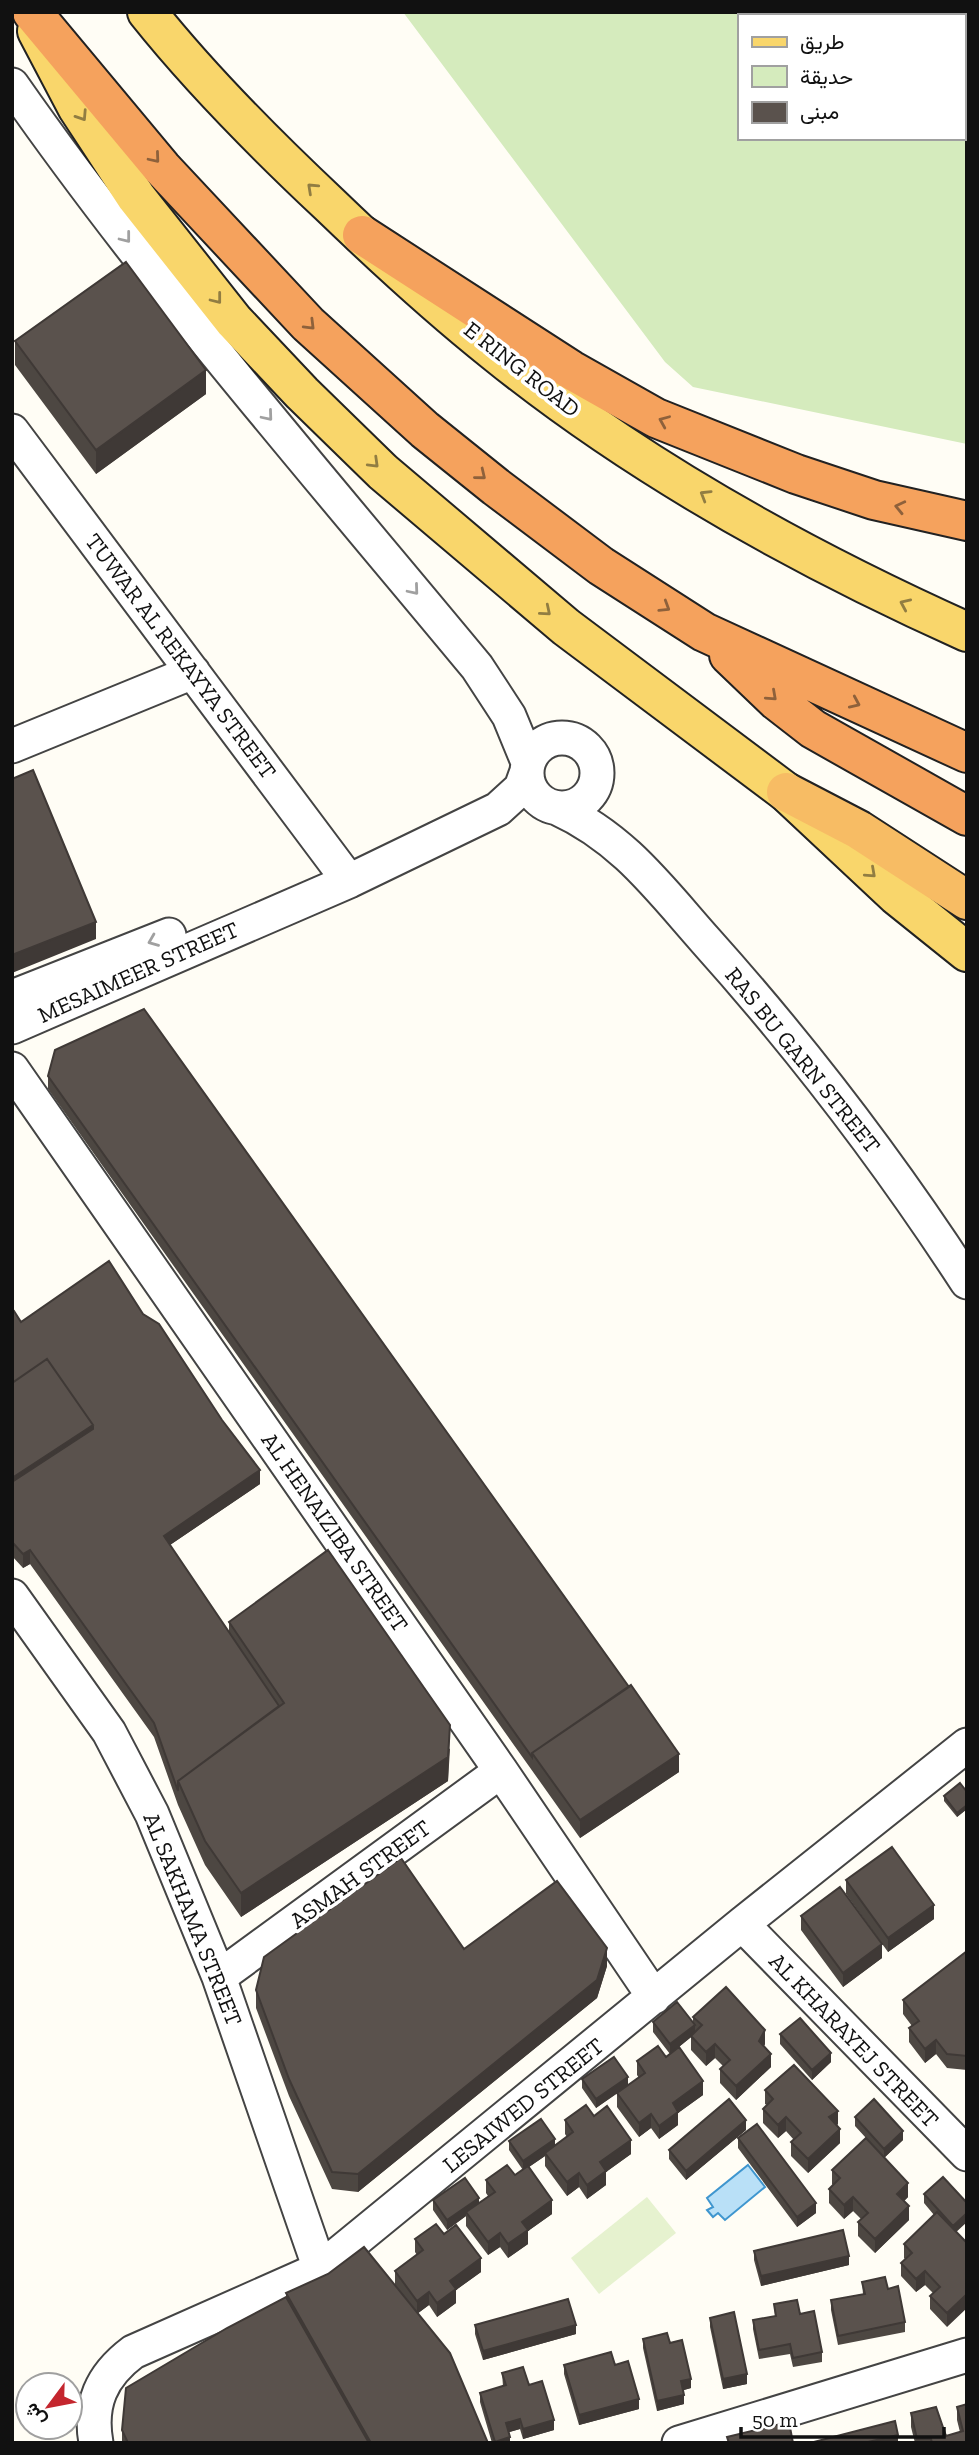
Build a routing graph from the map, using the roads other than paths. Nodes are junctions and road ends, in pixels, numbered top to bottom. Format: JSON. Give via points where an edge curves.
{"nodes":[{"id":1,"x":30,"y":12,"type":"edge"},
{"id":2,"x":147,"y":12,"type":"edge"},
{"id":3,"x":12,"y":85,"type":"edge"},
{"id":4,"x":362,"y":235,"type":"junction"},
{"id":5,"x":12,"y":430,"type":"edge"},
{"id":6,"x":967,"y":521,"type":"edge"},
{"id":7,"x":704,"y":632,"type":"junction"},
{"id":8,"x":967,"y":632,"type":"edge"},
{"id":9,"x":192,"y":672,"type":"junction"},
{"id":10,"x":12,"y":746,"type":"edge"},
{"id":11,"x":967,"y":752,"type":"edge"},
{"id":12,"x":596,"y":784,"type":"junction"},
{"id":13,"x":538,"y":786,"type":"junction"},
{"id":14,"x":786,"y":792,"type":"junction"},
{"id":15,"x":967,"y":816,"type":"edge"},
{"id":16,"x":625,"y":850,"type":"junction"},
{"id":17,"x":349,"y":881,"type":"junction"},
{"id":18,"x":967,"y":900,"type":"edge"},
{"id":19,"x":263,"y":917,"type":"junction"},
{"id":20,"x":967,"y":952,"type":"edge"},
{"id":21,"x":12,"y":997,"type":"edge"},
{"id":22,"x":12,"y":1027,"type":"edge"},
{"id":23,"x":12,"y":1069,"type":"edge"},
{"id":24,"x":967,"y":1282,"type":"edge"},
{"id":25,"x":12,"y":1596,"type":"edge"},
{"id":26,"x":967,"y":1745,"type":"edge"},
{"id":27,"x":501,"y":1771,"type":"junction"},
{"id":28,"x":742,"y":1924,"type":"junction"},
{"id":29,"x":219,"y":1978,"type":"junction"},
{"id":30,"x":654,"y":1997,"type":"junction"},
{"id":31,"x":961,"y":2137,"type":"edge"},
{"id":32,"x":320,"y":2269,"type":"junction"},
{"id":33,"x":967,"y":2355,"type":"edge"},
{"id":34,"x":96,"y":2443,"type":"edge"},
{"id":35,"x":679,"y":2443,"type":"edge"}],
"edges":[{"from":1,"to":7,"type":"highway","one_way":true,"via":[[162,168],[308,324],[374,386],[601,566]]},
{"from":1,"to":14,"type":"main road","one_way":true,"via":[[77,107],[136,197],[234,321],[302,393],[383,472],[566,627]]},
{"from":4,"to":2,"type":"main road","name":"E RING ROAD","one_way":true,"via":[[277,155]]},
{"from":3,"to":13,"type":"street","one_way":true,"via":[[222,360],[477,667],[509,716]]},
{"from":6,"to":4,"type":"highway","one_way":true,"via":[[874,500],[656,418],[571,370]]},
{"from":8,"to":4,"type":"main road","name":"E RING ROAD","one_way":true,"via":[[789,545],[639,454],[494,351]]},
{"from":5,"to":9,"type":"street","name":"TUWAR AL REKAYYA STREET"},
{"from":7,"to":11,"type":"highway","one_way":true},
{"from":7,"to":15,"type":"highway","one_way":true,"via":[[813,729]]},
{"from":9,"to":10,"type":"street"},
{"from":9,"to":17,"type":"street","name":"TUWAR AL REKAYYA STREET"},
{"from":12,"to":13,"type":"street","via":[[581,803]]},
{"from":12,"to":13,"type":"street","via":[[595,759],[578,741],[567,737],[543,743]]},
{"from":12,"to":16,"type":"street","name":"RAS BU GARN STREET"},
{"from":13,"to":16,"type":"street","name":"RAS BU GARN STREET"},
{"from":13,"to":17,"type":"street","name":"MESAIMEER STREET","via":[[521,788],[498,809]]},
{"from":14,"to":18,"type":"highway","via":[[859,830]]},
{"from":14,"to":20,"type":"main road","one_way":true,"via":[[896,895]]},
{"from":16,"to":24,"type":"street","name":"RAS BU GARN STREET","via":[[814,1069]]},
{"from":17,"to":19,"type":"street","name":"MESAIMEER STREET"},
{"from":19,"to":21,"type":"street","name":"MESAIMEER STREET","one_way":true,"via":[[230,911]]},
{"from":19,"to":22,"type":"street","name":"MESAIMEER STREET"},
{"from":23,"to":27,"type":"street","name":"AL HENAIZIBA STREET"},
{"from":25,"to":29,"type":"street","name":"AL SAKHAMA STREET","via":[[109,1732],[152,1814]]},
{"from":26,"to":28,"type":"street","name":"LESAIWED STREET"},
{"from":27,"to":29,"type":"street","name":"ASMAH STREET"},
{"from":27,"to":30,"type":"street","name":"AL HENAIZIBA STREET"},
{"from":28,"to":30,"type":"street","name":"LESAIWED STREET"},
{"from":28,"to":31,"type":"street","name":"AL KHARAYEJ STREET"},
{"from":29,"to":32,"type":"street","name":"AL SAKHAMA STREET"},
{"from":30,"to":32,"type":"street","name":"LESAIWED STREET"},
{"from":32,"to":34,"type":"street","name":"LESAIWED STREET","via":[[119,2362],[94,2402]]},
{"from":33,"to":35,"type":"street"}]}
